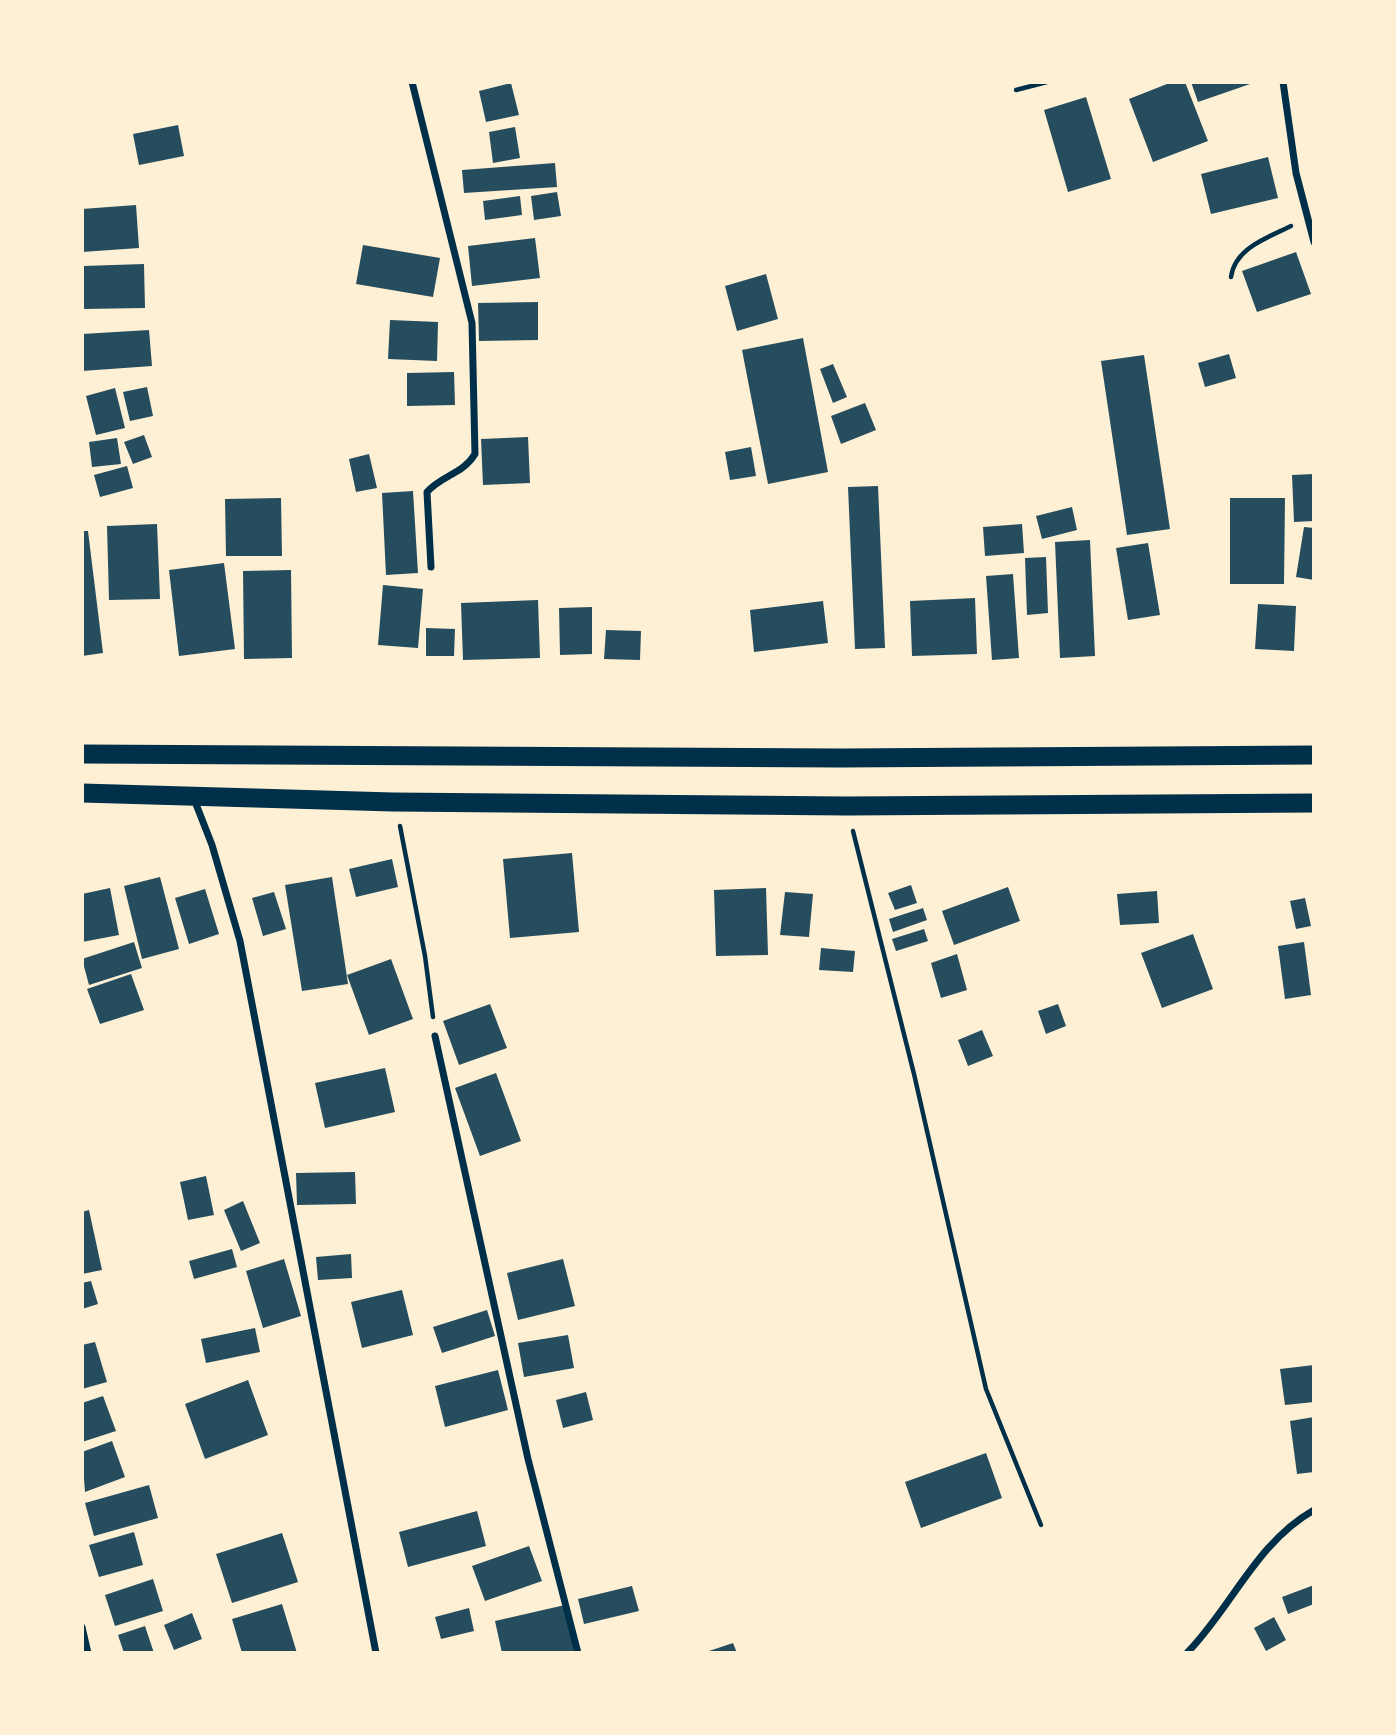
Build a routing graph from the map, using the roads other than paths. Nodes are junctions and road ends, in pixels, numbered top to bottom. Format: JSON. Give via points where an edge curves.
{"nodes":[{"id":1,"x":412,"y":82,"type":"edge"},
{"id":2,"x":1283,"y":82,"type":"edge"},
{"id":3,"x":1314,"y":242,"type":"edge"},
{"id":4,"x":430,"y":568,"type":"dead end"},
{"id":5,"x":82,"y":754,"type":"edge"},
{"id":6,"x":1314,"y":755,"type":"edge"},
{"id":7,"x":82,"y":793,"type":"edge"},
{"id":8,"x":192,"y":794,"type":"junction"},
{"id":9,"x":1314,"y":803,"type":"edge"},
{"id":10,"x":435,"y":1036,"type":"road end"},
{"id":11,"x":1314,"y":1510,"type":"edge"},
{"id":12,"x":82,"y":1627,"type":"edge"},
{"id":13,"x":88,"y":1653,"type":"edge"},
{"id":14,"x":376,"y":1653,"type":"edge"},
{"id":15,"x":578,"y":1653,"type":"edge"},
{"id":16,"x":1187,"y":1653,"type":"edge"}],
"edges":[{"from":1,"to":4,"type":"street","via":[[472,323],[475,454],[460,472],[427,492]]},
{"from":2,"to":3,"type":"street","via":[[1296,173]]},
{"from":5,"to":6,"type":"highway"},
{"from":7,"to":8,"type":"highway"},
{"from":8,"to":9,"type":"highway","via":[[393,802],[847,806]]},
{"from":8,"to":14,"type":"street","via":[[240,942]]},
{"from":10,"to":15,"type":"street","via":[[528,1459]]},
{"from":11,"to":16,"type":"street","via":[[1256,1559]]},
{"from":12,"to":13,"type":"street"}]}
